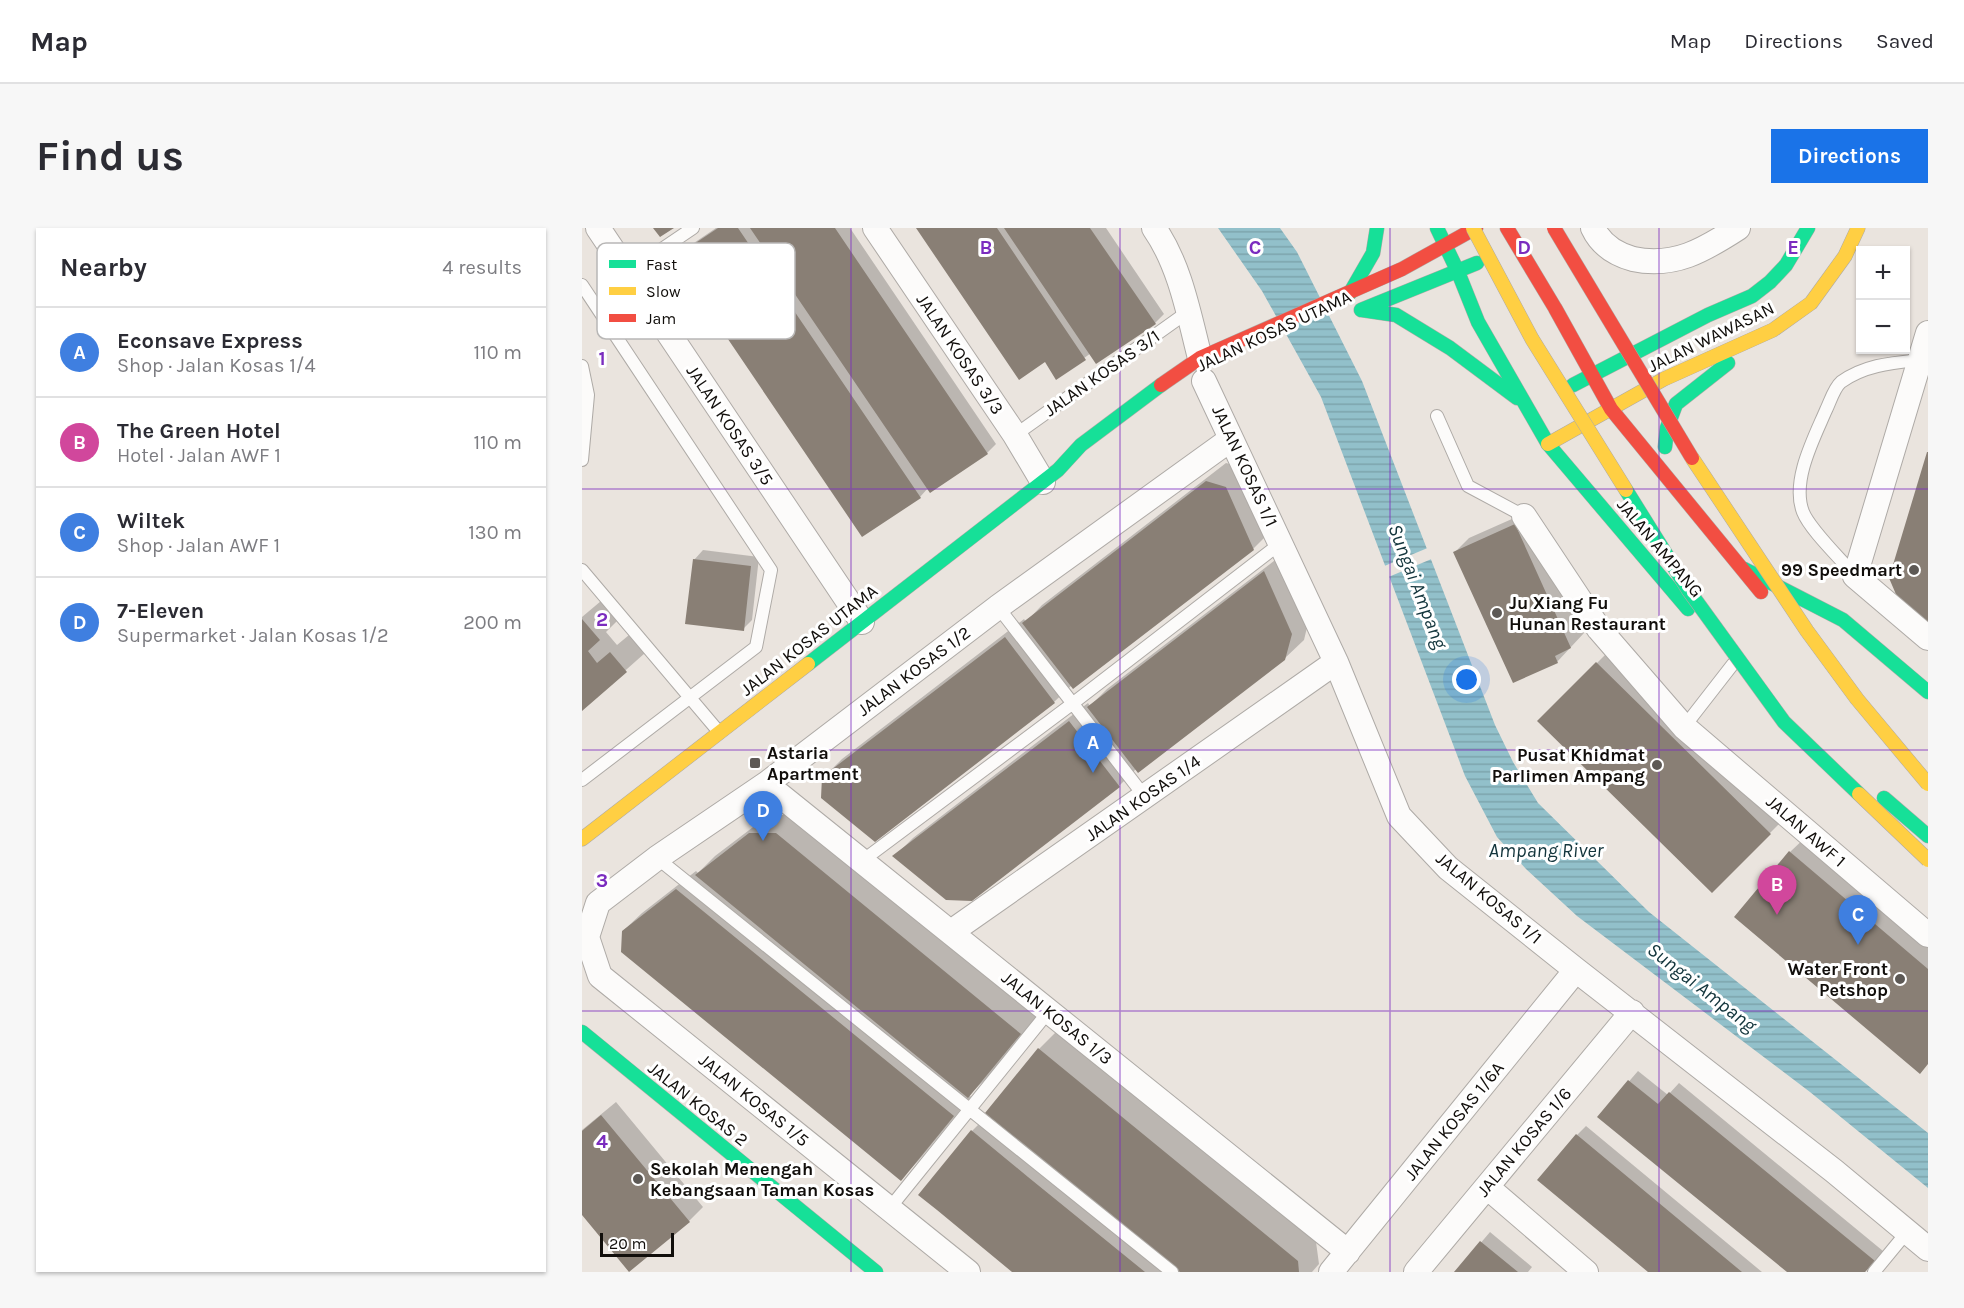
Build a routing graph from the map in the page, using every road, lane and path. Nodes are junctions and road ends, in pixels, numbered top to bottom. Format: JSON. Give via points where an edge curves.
{"nodes":[{"id":1,"x":598,"y":228,"type":"edge"},
{"id":2,"x":693,"y":228,"type":"edge"},
{"id":3,"x":875,"y":228,"type":"edge"},
{"id":4,"x":1154,"y":228,"type":"edge"},
{"id":5,"x":1377,"y":228,"type":"edge"},
{"id":6,"x":1437,"y":228,"type":"edge"},
{"id":7,"x":1474,"y":228,"type":"edge"},
{"id":8,"x":1508,"y":228,"type":"edge"},
{"id":9,"x":1554,"y":228,"type":"edge"},
{"id":10,"x":1593,"y":228,"type":"edge"},
{"id":11,"x":1738,"y":228,"type":"edge"},
{"id":12,"x":1808,"y":228,"type":"edge"},
{"id":13,"x":1858,"y":228,"type":"edge"},
{"id":14,"x":608,"y":243,"type":"edge"},
{"id":15,"x":671,"y":243,"type":"edge"},
{"id":16,"x":1444,"y":244,"type":"junction"},
{"id":17,"x":1507,"y":249,"type":"junction"},
{"id":18,"x":1458,"y":272,"type":"junction"},
{"id":19,"x":582,"y":285,"type":"edge"},
{"id":20,"x":1345,"y":295,"type":"junction"},
{"id":21,"x":597,"y":308,"type":"edge"},
{"id":22,"x":1556,"y":308,"type":"junction"},
{"id":23,"x":1362,"y":310,"type":"junction"},
{"id":24,"x":1189,"y":311,"type":"junction"},
{"id":25,"x":1708,"y":315,"type":"junction"},
{"id":26,"x":1347,"y":317,"type":"dead end"},
{"id":27,"x":1665,"y":322,"type":"dead end"},
{"id":28,"x":1632,"y":327,"type":"dead end"},
{"id":29,"x":1773,"y":330,"type":"junction"},
{"id":30,"x":1928,"y":333,"type":"edge"},
{"id":31,"x":618,"y":339,"type":"edge"},
{"id":32,"x":673,"y":339,"type":"edge"},
{"id":33,"x":1920,"y":360,"type":"junction"},
{"id":34,"x":582,"y":366,"type":"edge"},
{"id":35,"x":1206,"y":371,"type":"junction"},
{"id":36,"x":1592,"y":375,"type":"junction"},
{"id":37,"x":1539,"y":401,"type":"junction"},
{"id":38,"x":1611,"y":409,"type":"junction"},
{"id":39,"x":1437,"y":416,"type":"dead end"},
{"id":40,"x":1015,"y":435,"type":"junction"},
{"id":41,"x":1231,"y":439,"type":"junction"},
{"id":42,"x":1548,"y":444,"type":"junction"},
{"id":43,"x":582,"y":460,"type":"edge"},
{"id":44,"x":1088,"y":460,"type":"dead end"},
{"id":45,"x":1051,"y":476,"type":"junction"},
{"id":46,"x":1669,"y":479,"type":"junction"},
{"id":47,"x":1524,"y":516,"type":"joint"},
{"id":48,"x":1281,"y":543,"type":"junction"},
{"id":49,"x":1744,"y":569,"type":"junction"},
{"id":50,"x":582,"y":570,"type":"edge"},
{"id":51,"x":1855,"y":576,"type":"junction"},
{"id":52,"x":1771,"y":605,"type":"dead end"},
{"id":53,"x":998,"y":607,"type":"junction"},
{"id":54,"x":862,"y":622,"type":"junction"},
{"id":55,"x":1791,"y":632,"type":"dead end"},
{"id":56,"x":1928,"y":638,"type":"edge"},
{"id":57,"x":1336,"y":662,"type":"junction"},
{"id":58,"x":1733,"y":664,"type":"junction"},
{"id":59,"x":1928,"y":692,"type":"edge"},
{"id":60,"x":690,"y":698,"type":"junction"},
{"id":61,"x":1072,"y":704,"type":"junction"},
{"id":62,"x":1684,"y":727,"type":"junction"},
{"id":63,"x":720,"y":732,"type":"junction"},
{"id":64,"x":582,"y":780,"type":"edge"},
{"id":65,"x":1928,"y":783,"type":"edge"},
{"id":66,"x":766,"y":784,"type":"junction"},
{"id":67,"x":1145,"y":797,"type":"junction"},
{"id":68,"x":1928,"y":836,"type":"edge"},
{"id":69,"x":582,"y":839,"type":"edge"},
{"id":70,"x":657,"y":858,"type":"junction"},
{"id":71,"x":1928,"y":860,"type":"edge"},
{"id":72,"x":862,"y":861,"type":"junction"},
{"id":73,"x":598,"y":903,"type":"joint"},
{"id":74,"x":951,"y":932,"type":"junction"},
{"id":75,"x":1928,"y":935,"type":"edge"},
{"id":76,"x":1576,"y":970,"type":"junction"},
{"id":77,"x":1049,"y":1011,"type":"junction"},
{"id":78,"x":1632,"y":1012,"type":"junction"},
{"id":79,"x":582,"y":1032,"type":"edge"},
{"id":80,"x":969,"y":1109,"type":"junction"},
{"id":81,"x":1486,"y":1187,"type":"junction"},
{"id":82,"x":889,"y":1209,"type":"junction"},
{"id":83,"x":1907,"y":1233,"type":"junction"},
{"id":84,"x":1928,"y":1249,"type":"edge"},
{"id":85,"x":1348,"y":1252,"type":"junction"},
{"id":86,"x":864,"y":1269,"type":"edge"},
{"id":87,"x":968,"y":1272,"type":"edge"},
{"id":88,"x":1172,"y":1272,"type":"edge"},
{"id":89,"x":1331,"y":1272,"type":"edge"},
{"id":90,"x":1416,"y":1272,"type":"edge"},
{"id":91,"x":1586,"y":1272,"type":"edge"},
{"id":92,"x":1874,"y":1272,"type":"edge"}],
"edges":[{"from":1,"to":14,"type":"street","name":"JALAN KOSAS 3/5"},
{"from":2,"to":15,"type":"lane"},
{"from":3,"to":40,"type":"street","name":"JALAN KOSAS 3/3"},
{"from":4,"to":24,"type":"street","via":[[1166,245]]},
{"from":5,"to":20,"type":"main road","via":[[1373,253]]},
{"from":6,"to":16,"type":"main road","name":"JALAN AMPANG"},
{"from":7,"to":16,"type":"main road","name":"JALAN KOSAS UTAMA"},
{"from":7,"to":71,"type":"main road","bridge":true,"via":[[1532,339],[1689,591],[1784,722]]},
{"from":8,"to":17,"type":"main road"},
{"from":9,"to":65,"type":"main road","bridge":true,"via":[[1636,371],[1752,552],[1848,687]]},
{"from":10,"to":11,"type":"street","via":[[1598,238],[1619,255],[1650,262],[1678,259],[1710,246]]},
{"from":12,"to":25,"type":"main road","name":"JALAN WAWASAN","via":[[1786,265],[1770,282],[1752,296]]},
{"from":13,"to":29,"type":"main road","name":"JALAN WAWASAN","via":[[1845,256],[1811,303]]},
{"from":16,"to":18,"type":"main road","name":"JALAN AMPANG"},
{"from":16,"to":20,"type":"main road","name":"JALAN KOSAS UTAMA"},
{"from":17,"to":18,"type":"main road","name":"JALAN KOSAS UTAMA"},
{"from":17,"to":22,"type":"main road"},
{"from":18,"to":23,"type":"main road","name":"JALAN KOSAS UTAMA"},
{"from":18,"to":37,"type":"main road","name":"JALAN AMPANG","via":[[1478,322]]},
{"from":19,"to":21,"type":"lane"},
{"from":20,"to":35,"type":"main road","name":"JALAN KOSAS UTAMA"},
{"from":22,"to":28,"type":"main road","via":[[1622,328]]},
{"from":22,"to":36,"type":"main road"},
{"from":23,"to":26,"type":"main road","name":"JALAN KOSAS UTAMA"},
{"from":23,"to":37,"type":"main road","via":[[1396,315]]},
{"from":24,"to":35,"type":"street"},
{"from":24,"to":40,"type":"lane","name":"JALAN KOSAS 3/1"},
{"from":25,"to":27,"type":"main road"},
{"from":25,"to":36,"type":"main road","name":"JALAN WAWASAN"},
{"from":29,"to":38,"type":"main road","name":"JALAN WAWASAN","via":[[1664,379]]},
{"from":29,"to":46,"type":"main road","via":[[1676,404],[1665,445]]},
{"from":30,"to":33,"type":"street"},
{"from":31,"to":60,"type":"lane","via":[[771,570],[756,647]]},
{"from":32,"to":54,"type":"street","name":"JALAN KOSAS 3/5"},
{"from":33,"to":51,"type":"street"},
{"from":33,"to":51,"type":"lane","via":[[1879,364],[1838,384],[1808,451],[1799,491],[1803,512]]},
{"from":34,"to":43,"type":"lane","via":[[588,396]]},
{"from":35,"to":41,"type":"street","name":"JALAN KOSAS 1/1"},
{"from":35,"to":45,"type":"main road","name":"JALAN KOSAS UTAMA","via":[[1133,404],[1081,445]]},
{"from":36,"to":37,"type":"main road","name":"JALAN WAWASAN"},
{"from":36,"to":38,"type":"main road"},
{"from":37,"to":42,"type":"main road","name":"JALAN AMPANG"},
{"from":38,"to":42,"type":"main road","name":"JALAN WAWASAN"},
{"from":38,"to":46,"type":"main road"},
{"from":39,"to":47,"type":"lane","via":[[1468,486]]},
{"from":40,"to":45,"type":"street","name":"JALAN KOSAS 3/3"},
{"from":41,"to":48,"type":"street","name":"JALAN KOSAS 1/1"},
{"from":41,"to":53,"type":"street","name":"JALAN KOSAS 1/2"},
{"from":42,"to":58,"type":"main road","name":"JALAN AMPANG"},
{"from":44,"to":45,"type":"main road","name":"JALAN KOSAS UTAMA"},
{"from":45,"to":54,"type":"main road","name":"JALAN KOSAS UTAMA"},
{"from":46,"to":49,"type":"main road"},
{"from":47,"to":62,"type":"street","name":"JALAN AWF 1","via":[[1599,629]]},
{"from":48,"to":57,"type":"street","name":"JALAN KOSAS 1/1"},
{"from":48,"to":61,"type":"lane"},
{"from":49,"to":52,"type":"main road"},
{"from":49,"to":59,"type":"main road","via":[[1843,620]]},
{"from":50,"to":60,"type":"lane"},
{"from":51,"to":56,"type":"street"},
{"from":53,"to":61,"type":"lane"},
{"from":53,"to":66,"type":"street","name":"JALAN KOSAS 1/2"},
{"from":54,"to":63,"type":"main road","name":"JALAN KOSAS UTAMA"},
{"from":55,"to":65,"type":"main road"},
{"from":57,"to":67,"type":"street","name":"JALAN KOSAS 1/4"},
{"from":57,"to":76,"type":"street","name":"JALAN KOSAS 1/1","via":[[1399,816],[1448,868]]},
{"from":58,"to":62,"type":"lane"},
{"from":58,"to":68,"type":"main road","name":"JALAN AMPANG"},
{"from":60,"to":63,"type":"lane"},
{"from":60,"to":64,"type":"lane"},
{"from":61,"to":67,"type":"lane"},
{"from":61,"to":72,"type":"lane"},
{"from":62,"to":75,"type":"street","name":"JALAN AWF 1"},
{"from":63,"to":69,"type":"main road","name":"JALAN KOSAS UTAMA"},
{"from":66,"to":70,"type":"street","name":"JALAN KOSAS 1/2"},
{"from":66,"to":72,"type":"street","name":"JALAN KOSAS 1/3"},
{"from":67,"to":74,"type":"street","name":"JALAN KOSAS 1/4"},
{"from":70,"to":73,"type":"street","name":"JALAN KOSAS 1/2"},
{"from":70,"to":80,"type":"lane"},
{"from":72,"to":74,"type":"street","name":"JALAN KOSAS 1/3"},
{"from":73,"to":82,"type":"street","name":"JALAN KOSAS 1/5","via":[[587,937],[600,976]]},
{"from":74,"to":77,"type":"street","name":"JALAN KOSAS 1/3"},
{"from":76,"to":78,"type":"street","name":"JALAN KOSAS 1/1"},
{"from":76,"to":85,"type":"street","name":"JALAN KOSAS 1/6A"},
{"from":77,"to":80,"type":"lane"},
{"from":77,"to":85,"type":"street","name":"JALAN KOSAS 1/3"},
{"from":78,"to":81,"type":"street","name":"JALAN KOSAS 1/6"},
{"from":78,"to":83,"type":"street","name":"JALAN KOSAS 1/1"},
{"from":79,"to":86,"type":"main road","name":"JALAN KOSAS 2"},
{"from":80,"to":82,"type":"lane"},
{"from":80,"to":88,"type":"lane"},
{"from":81,"to":90,"type":"street","name":"JALAN KOSAS 1/6"},
{"from":81,"to":91,"type":"street"},
{"from":82,"to":87,"type":"street","name":"JALAN KOSAS 1/5"},
{"from":83,"to":84,"type":"street","name":"JALAN KOSAS 1/1"},
{"from":83,"to":92,"type":"lane"},
{"from":85,"to":89,"type":"street","name":"JALAN KOSAS 1/6A"}]}
